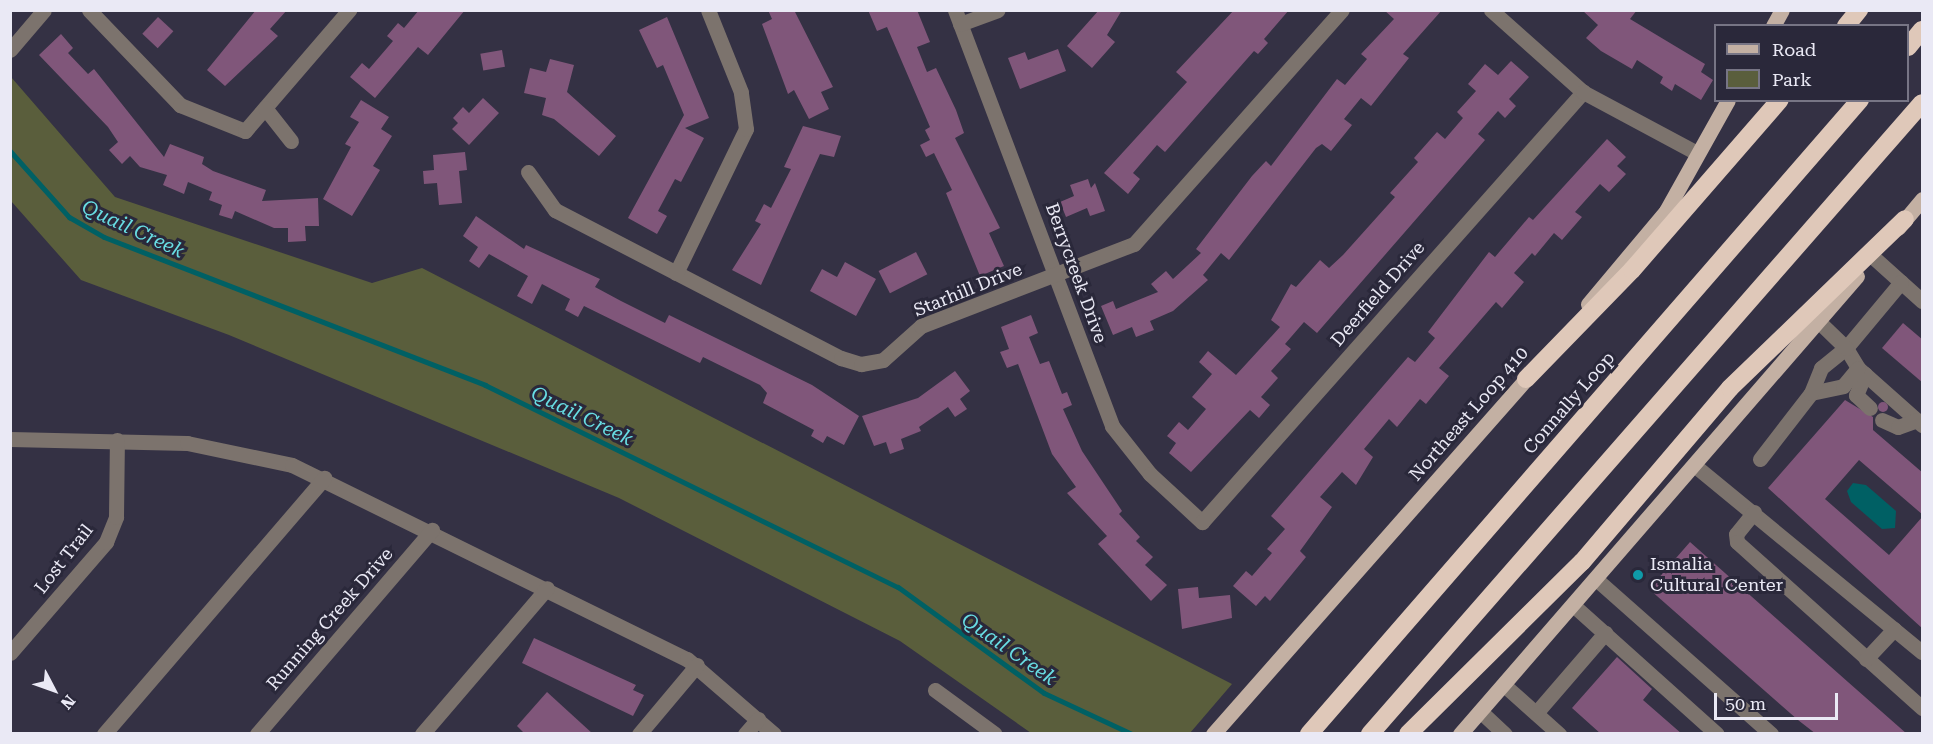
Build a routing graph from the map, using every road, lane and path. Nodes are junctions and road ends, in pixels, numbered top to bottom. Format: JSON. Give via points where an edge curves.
{"nodes":[{"id":1,"x":44,"y":10,"type":"edge"},
{"id":2,"x":89,"y":10,"type":"edge"},
{"id":3,"x":349,"y":10,"type":"edge"},
{"id":4,"x":708,"y":10,"type":"edge"},
{"id":5,"x":998,"y":10,"type":"edge"},
{"id":6,"x":1342,"y":10,"type":"edge"},
{"id":7,"x":1491,"y":10,"type":"edge"},
{"id":8,"x":1782,"y":10,"type":"edge"},
{"id":9,"x":1859,"y":10,"type":"edge"},
{"id":10,"x":957,"y":17,"type":"edge"},
{"id":11,"x":1774,"y":24,"type":"edge"},
{"id":12,"x":1848,"y":24,"type":"edge"},
{"id":13,"x":1923,"y":30,"type":"edge"},
{"id":14,"x":1909,"y":46,"type":"edge"},
{"id":15,"x":10,"y":50,"type":"edge"},
{"id":16,"x":1582,"y":92,"type":"junction"},
{"id":17,"x":1727,"y":102,"type":"edge"},
{"id":18,"x":1778,"y":102,"type":"edge"},
{"id":19,"x":1858,"y":102,"type":"edge"},
{"id":20,"x":1923,"y":103,"type":"edge"},
{"id":21,"x":265,"y":108,"type":"junction"},
{"id":22,"x":291,"y":141,"type":"dead end"},
{"id":23,"x":1697,"y":153,"type":"junction"},
{"id":24,"x":528,"y":172,"type":"dead end"},
{"id":25,"x":1923,"y":199,"type":"edge"},
{"id":26,"x":1905,"y":219,"type":"junction"},
{"id":27,"x":1874,"y":256,"type":"junction"},
{"id":28,"x":676,"y":273,"type":"junction"},
{"id":29,"x":1058,"y":276,"type":"junction"},
{"id":30,"x":1901,"y":282,"type":"junction"},
{"id":31,"x":1923,"y":302,"type":"edge"},
{"id":32,"x":1818,"y":321,"type":"junction"},
{"id":33,"x":1846,"y":348,"type":"junction"},
{"id":34,"x":1861,"y":371,"type":"junction"},
{"id":35,"x":1526,"y":379,"type":"junction"},
{"id":36,"x":1811,"y":393,"type":"junction"},
{"id":37,"x":1870,"y":408,"type":"dead end"},
{"id":38,"x":1882,"y":420,"type":"dead end"},
{"id":39,"x":1920,"y":423,"type":"edge"},
{"id":40,"x":10,"y":439,"type":"edge"},
{"id":41,"x":117,"y":440,"type":"junction"},
{"id":42,"x":1760,"y":459,"type":"dead end"},
{"id":43,"x":1694,"y":465,"type":"junction"},
{"id":44,"x":324,"y":478,"type":"junction"},
{"id":45,"x":1754,"y":512,"type":"junction"},
{"id":46,"x":1202,"y":522,"type":"joint"},
{"id":47,"x":432,"y":530,"type":"junction"},
{"id":48,"x":1596,"y":579,"type":"junction"},
{"id":49,"x":547,"y":588,"type":"junction"},
{"id":50,"x":1573,"y":605,"type":"junction"},
{"id":51,"x":1894,"y":629,"type":"junction"},
{"id":52,"x":1605,"y":633,"type":"junction"},
{"id":53,"x":1923,"y":652,"type":"edge"},
{"id":54,"x":10,"y":653,"type":"edge"},
{"id":55,"x":1866,"y":659,"type":"junction"},
{"id":56,"x":697,"y":665,"type":"junction"},
{"id":57,"x":1504,"y":685,"type":"junction"},
{"id":58,"x":935,"y":690,"type":"dead end"},
{"id":59,"x":1923,"y":708,"type":"edge"},
{"id":60,"x":1480,"y":711,"type":"junction"},
{"id":61,"x":1536,"y":713,"type":"junction"},
{"id":62,"x":758,"y":719,"type":"junction"},
{"id":63,"x":993,"y":733,"type":"edge"},
{"id":64,"x":104,"y":734,"type":"edge"},
{"id":65,"x":257,"y":734,"type":"edge"},
{"id":66,"x":422,"y":734,"type":"edge"},
{"id":67,"x":639,"y":734,"type":"edge"},
{"id":68,"x":745,"y":734,"type":"edge"},
{"id":69,"x":774,"y":734,"type":"edge"},
{"id":70,"x":1213,"y":734,"type":"edge"},
{"id":71,"x":1309,"y":734,"type":"edge"},
{"id":72,"x":1370,"y":734,"type":"edge"},
{"id":73,"x":1408,"y":734,"type":"edge"},
{"id":74,"x":1460,"y":734,"type":"edge"},
{"id":75,"x":1505,"y":734,"type":"edge"},
{"id":76,"x":1559,"y":734,"type":"edge"},
{"id":77,"x":1716,"y":734,"type":"edge"},
{"id":78,"x":1771,"y":734,"type":"edge"}],
"edges":[{"from":1,"to":15,"type":"street"},
{"from":2,"to":21,"type":"street","via":[[180,105],[245,130]]},
{"from":3,"to":21,"type":"street"},
{"from":4,"to":28,"type":"street","via":[[741,92],[746,129]]},
{"from":5,"to":10,"type":"street"},
{"from":6,"to":29,"type":"street","name":"Starhill Drive","via":[[1148,231],[1125,248]]},
{"from":7,"to":16,"type":"street"},
{"from":8,"to":11,"type":"main road"},
{"from":9,"to":12,"type":"highway"},
{"from":10,"to":29,"type":"street","name":"Berrycreek Drive"},
{"from":13,"to":14,"type":"highway"},
{"from":16,"to":23,"type":"street"},
{"from":16,"to":46,"type":"street","name":"Deerfield Drive"},
{"from":17,"to":23,"type":"main road","name":"Northeast Loop 410"},
{"from":18,"to":35,"type":"highway","via":[[1632,270]]},
{"from":19,"to":71,"type":"highway","name":"Connally Loop"},
{"from":20,"to":72,"type":"highway"},
{"from":21,"to":22,"type":"street"},
{"from":23,"to":35,"type":"main road","name":"Northeast Loop 410","via":[[1666,211]]},
{"from":24,"to":28,"type":"street","name":"Starhill Drive","via":[[555,210]]},
{"from":25,"to":26,"type":"main road"},
{"from":26,"to":27,"type":"main road"},
{"from":26,"to":73,"type":"highway","via":[[1730,388],[1582,562]]},
{"from":27,"to":30,"type":"street"},
{"from":27,"to":32,"type":"main road"},
{"from":28,"to":29,"type":"street","name":"Starhill Drive","via":[[861,364],[883,360],[921,327]]},
{"from":29,"to":46,"type":"street","name":"Berrycreek Drive","via":[[1112,426],[1149,474]]},
{"from":30,"to":31,"type":"street"},
{"from":30,"to":33,"type":"street"},
{"from":32,"to":33,"type":"street"},
{"from":32,"to":43,"type":"main road"},
{"from":33,"to":34,"type":"street"},
{"from":33,"to":36,"type":"street","via":[[1821,368]]},
{"from":34,"to":36,"type":"street","via":[[1843,386]]},
{"from":34,"to":37,"type":"street","via":[[1856,395]]},
{"from":34,"to":39,"type":"street"},
{"from":35,"to":70,"type":"main road","name":"Northeast Loop 410"},
{"from":36,"to":42,"type":"street"},
{"from":38,"to":39,"type":"street","via":[[1898,427]]},
{"from":40,"to":41,"type":"street"},
{"from":41,"to":44,"type":"street","via":[[244,451]]},
{"from":41,"to":54,"type":"street","name":"Lost Trail","via":[[116,517],[106,542]]},
{"from":43,"to":45,"type":"street"},
{"from":43,"to":48,"type":"main road"},
{"from":44,"to":47,"type":"street"},
{"from":44,"to":64,"type":"street"},
{"from":45,"to":51,"type":"street"},
{"from":45,"to":55,"type":"street","via":[[1736,534],[1737,542]]},
{"from":47,"to":49,"type":"street"},
{"from":47,"to":65,"type":"street","name":"Running Creek Drive"},
{"from":48,"to":50,"type":"main road"},
{"from":48,"to":78,"type":"street"},
{"from":49,"to":56,"type":"street"},
{"from":49,"to":66,"type":"street"},
{"from":50,"to":52,"type":"street"},
{"from":50,"to":57,"type":"main road"},
{"from":51,"to":53,"type":"street"},
{"from":51,"to":55,"type":"street"},
{"from":52,"to":61,"type":"street"},
{"from":52,"to":77,"type":"street"},
{"from":55,"to":59,"type":"street"},
{"from":56,"to":62,"type":"street"},
{"from":56,"to":67,"type":"street"},
{"from":57,"to":60,"type":"main road"},
{"from":57,"to":61,"type":"street"},
{"from":58,"to":63,"type":"street"},
{"from":60,"to":74,"type":"main road"},
{"from":60,"to":75,"type":"street"},
{"from":61,"to":76,"type":"street"},
{"from":62,"to":68,"type":"street"},
{"from":62,"to":69,"type":"street"}]}
